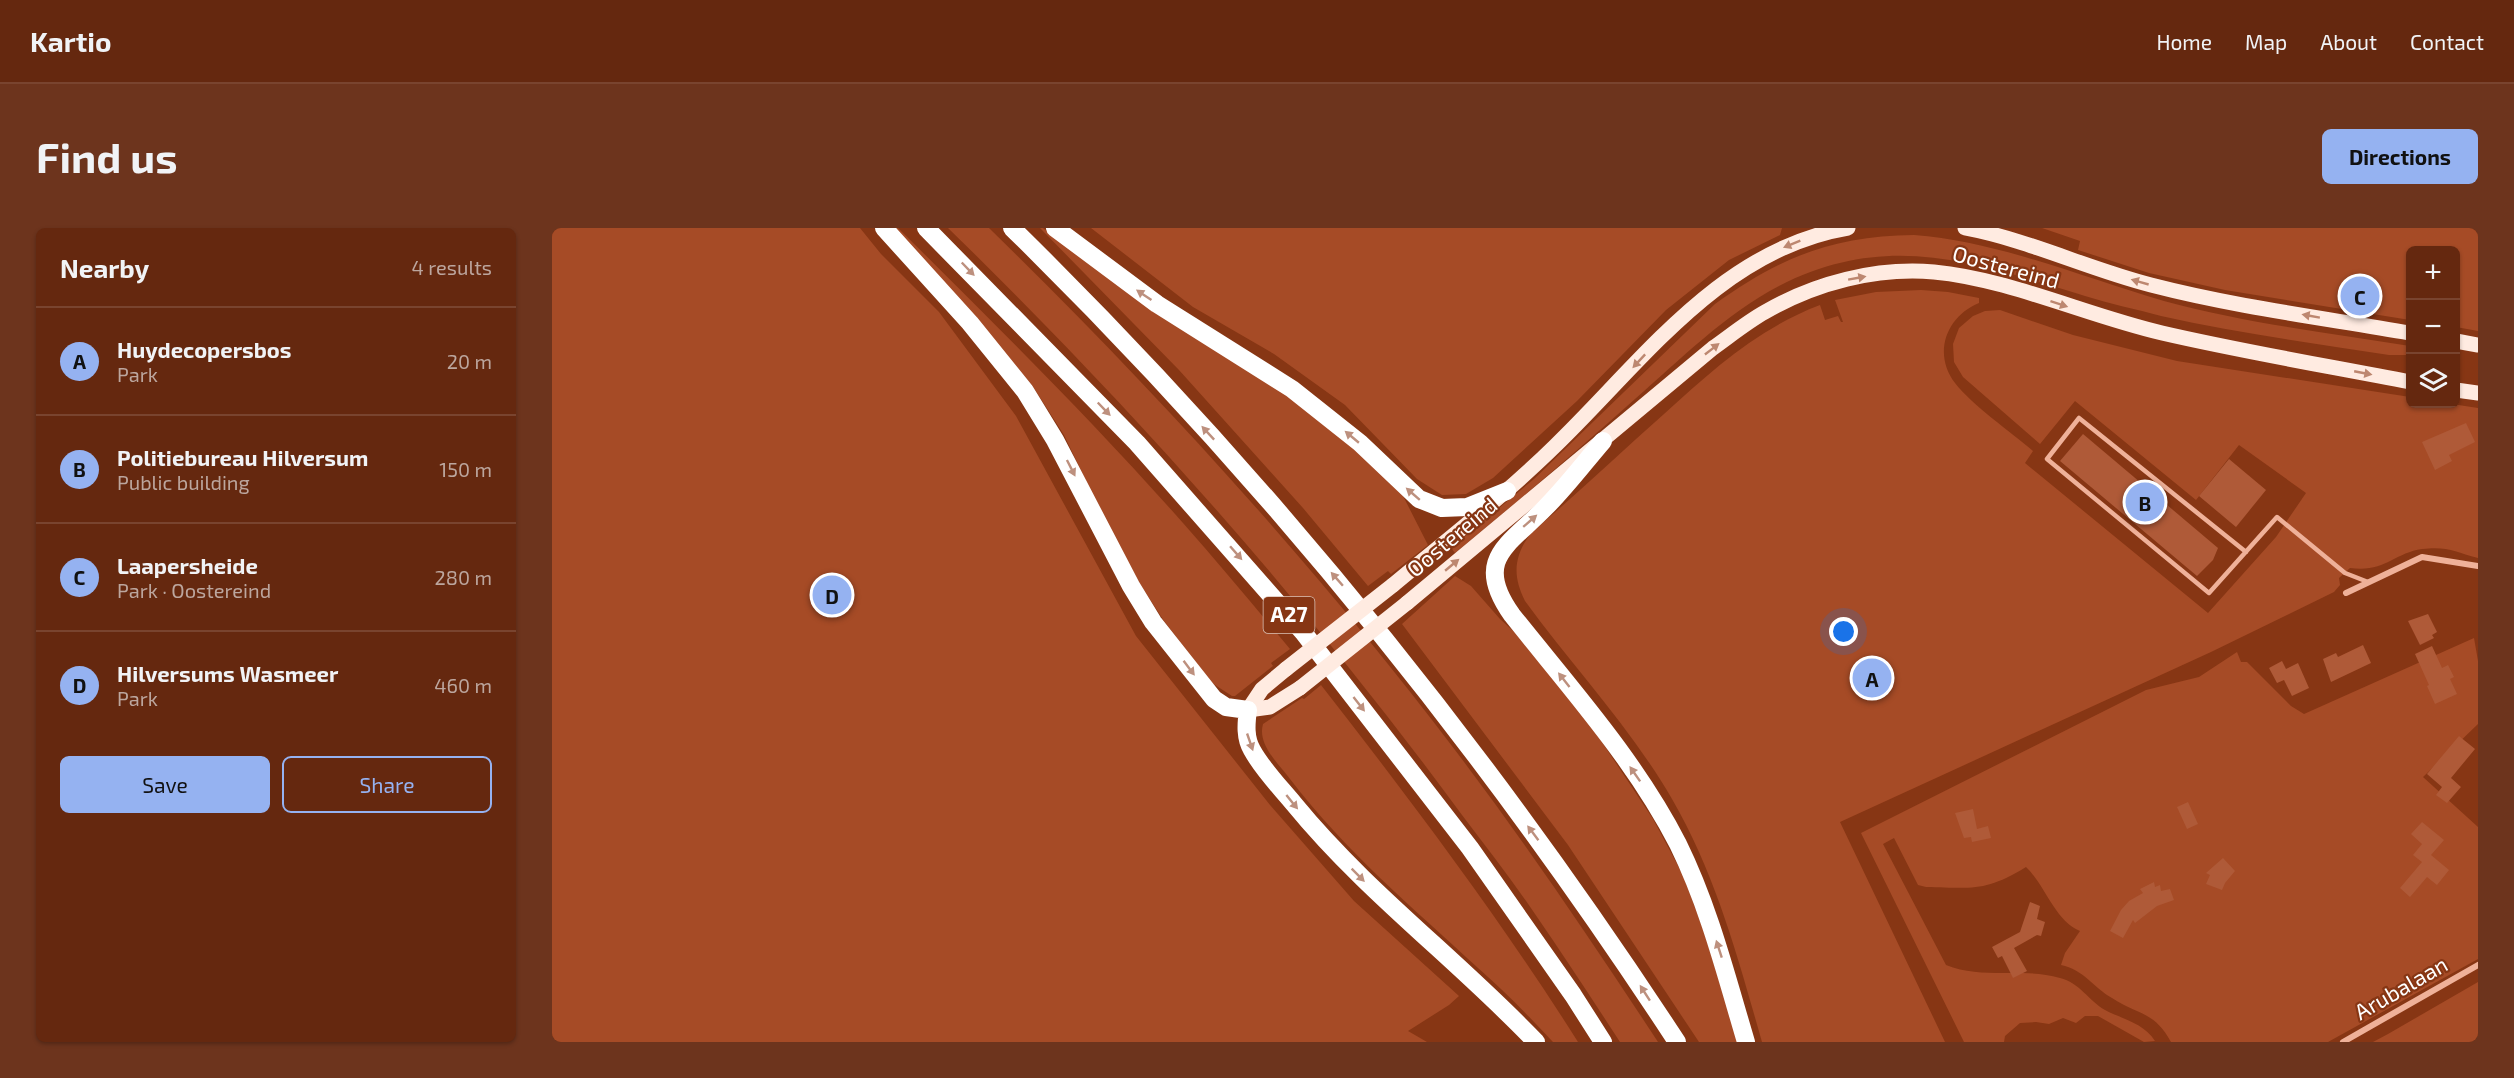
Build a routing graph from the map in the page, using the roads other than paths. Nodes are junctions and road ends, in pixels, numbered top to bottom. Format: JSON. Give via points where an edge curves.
{"nodes":[{"id":1,"x":884,"y":228,"type":"edge"},
{"id":2,"x":927,"y":228,"type":"edge"},
{"id":3,"x":1012,"y":228,"type":"edge"},
{"id":4,"x":1055,"y":228,"type":"edge"},
{"id":5,"x":1848,"y":228,"type":"edge"},
{"id":6,"x":1965,"y":228,"type":"edge"},
{"id":7,"x":2406,"y":332,"type":"edge"},
{"id":8,"x":2460,"y":342,"type":"edge"},
{"id":9,"x":2478,"y":345,"type":"edge"},
{"id":10,"x":2406,"y":381,"type":"edge"},
{"id":11,"x":2460,"y":391,"type":"edge"},
{"id":12,"x":2478,"y":393,"type":"edge"},
{"id":13,"x":1603,"y":441,"type":"junction"},
{"id":14,"x":1507,"y":491,"type":"junction"},
{"id":15,"x":2246,"y":552,"type":"junction"},
{"id":16,"x":2478,"y":566,"type":"edge"},
{"id":17,"x":2368,"y":582,"type":"junction"},
{"id":18,"x":2346,"y":593,"type":"dead end"},
{"id":19,"x":1248,"y":710,"type":"junction"},
{"id":20,"x":2478,"y":965,"type":"edge"},
{"id":21,"x":1536,"y":1042,"type":"edge"},
{"id":22,"x":1603,"y":1042,"type":"edge"},
{"id":23,"x":1677,"y":1042,"type":"edge"},
{"id":24,"x":1746,"y":1042,"type":"edge"},
{"id":25,"x":2343,"y":1042,"type":"edge"}],
"edges":[{"from":1,"to":19,"type":"highway","one_way":true,"via":[[970,323],[1024,391],[1056,440],[1153,622],[1209,694],[1220,704]]},
{"from":2,"to":22,"type":"highway","number":"A27","one_way":true,"via":[[1137,443],[1303,632],[1470,848]]},
{"from":23,"to":3,"type":"highway","number":"A27","one_way":true,"via":[[1481,760],[1350,595],[1258,488]]},
{"from":14,"to":4,"type":"highway","one_way":true,"via":[[1467,507],[1442,508],[1419,499],[1360,443],[1292,389],[1149,299]]},
{"from":5,"to":14,"type":"main road","name":"Oostereind","one_way":true,"via":[[1782,248],[1743,268],[1712,291]]},
{"from":7,"to":6,"type":"main road","name":"Oostereind","one_way":true,"via":[[2197,297]]},
{"from":8,"to":9,"type":"main road"},
{"from":13,"to":10,"type":"main road","name":"Oostereind","one_way":true,"via":[[1713,348],[1763,313],[1819,287],[1885,273],[1934,272],[1977,279],[2161,333]]},
{"from":11,"to":12,"type":"main road"},
{"from":19,"to":13,"type":"main road","name":"Oostereind","one_way":true,"bridge":true,"via":[[1270,707],[1300,688]]},
{"from":24,"to":13,"type":"highway","one_way":true,"via":[[1712,927],[1677,843],[1636,774],[1503,603],[1496,586],[1495,573],[1502,548],[1544,509]]},
{"from":14,"to":19,"type":"main road","name":"Oostereind","bridge":true,"via":[[1262,689]]},
{"from":15,"to":15,"type":"lane","via":[[2209,593],[2047,459],[2079,418]]},
{"from":15,"to":17,"type":"lane","via":[[2277,517],[2345,573]]},
{"from":16,"to":17,"type":"street","via":[[2422,557]]},
{"from":17,"to":18,"type":"street"},
{"from":19,"to":21,"type":"highway","one_way":true,"via":[[1246,731],[1252,750],[1318,833]]},
{"from":20,"to":25,"type":"street","name":"Arubalaan"}]}
